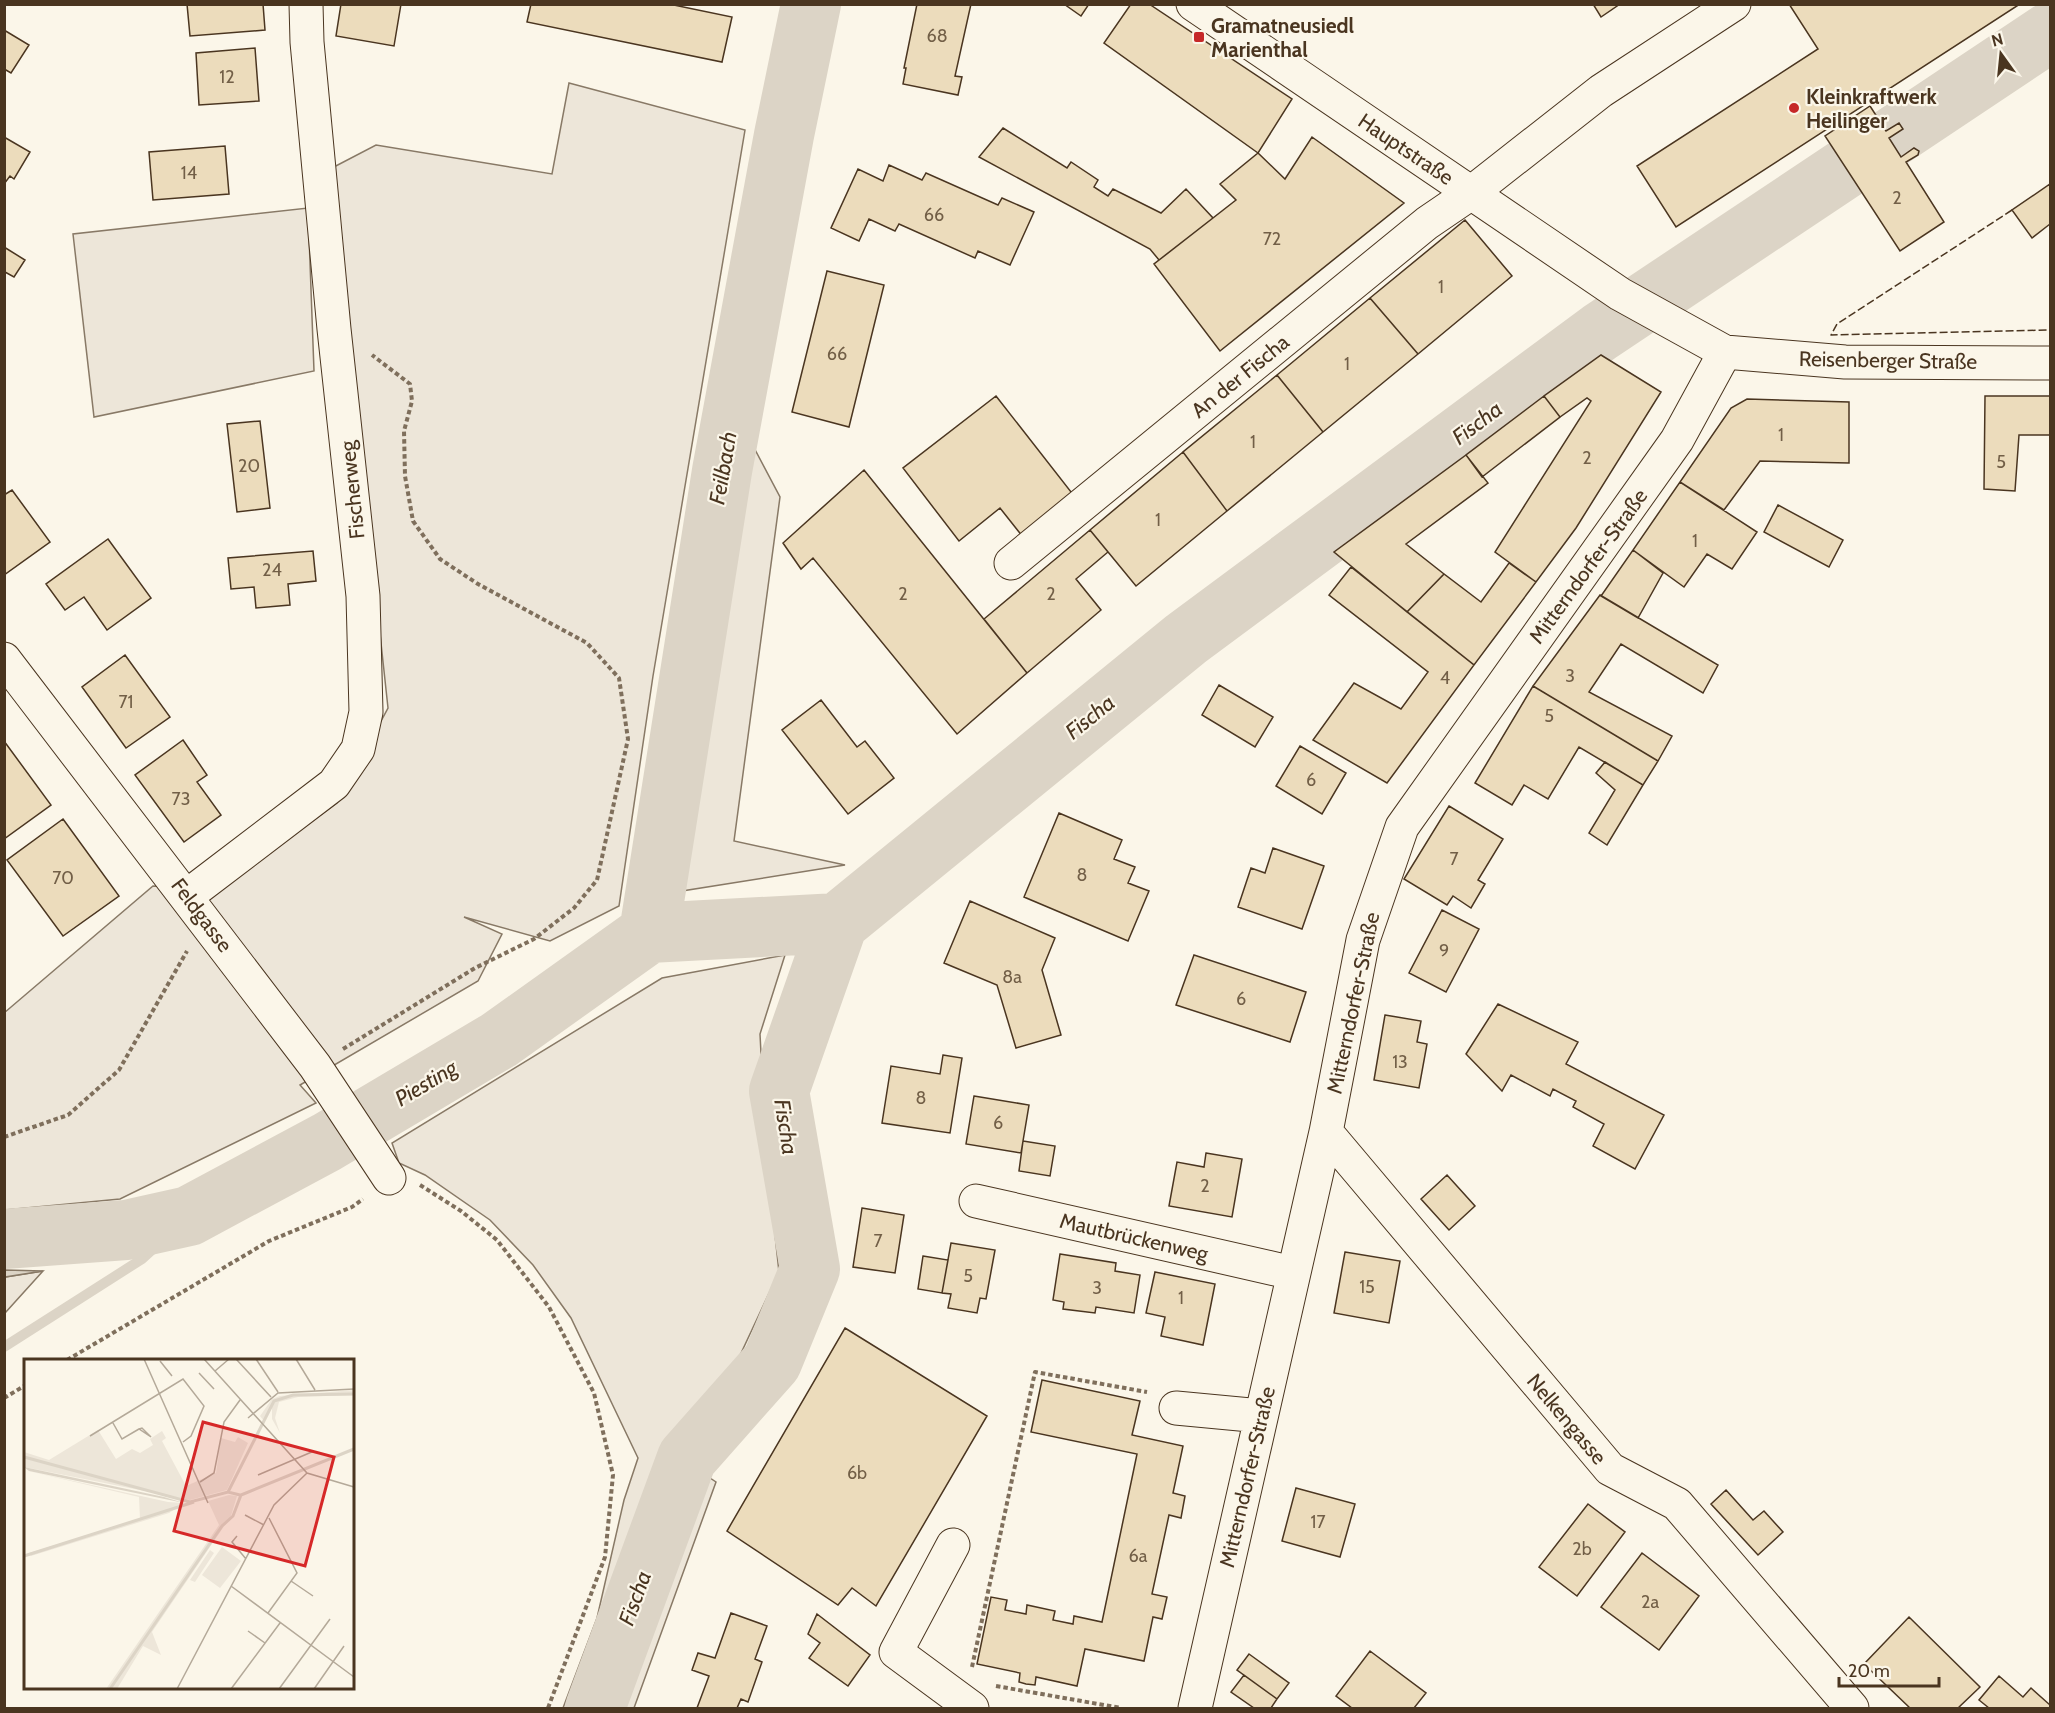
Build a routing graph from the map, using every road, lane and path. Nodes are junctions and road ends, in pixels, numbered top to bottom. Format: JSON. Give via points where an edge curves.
{"nodes":[{"id":1,"x":306,"y":4,"type":"edge"},
{"id":2,"x":1192,"y":4,"type":"edge"},
{"id":3,"x":1734,"y":4,"type":"edge"},
{"id":4,"x":1472,"y":193,"type":"junction"},
{"id":5,"x":334,"y":324,"type":"junction"},
{"id":6,"x":1725,"y":352,"type":"junction"},
{"id":7,"x":2050,"y":363,"type":"edge"},
{"id":8,"x":1011,"y":563,"type":"dead end"},
{"id":9,"x":4,"y":659,"type":"edge"},
{"id":10,"x":196,"y":908,"type":"junction"},
{"id":11,"x":323,"y":1077,"type":"junction"},
{"id":12,"x":1326,"y":1132,"type":"junction"},
{"id":13,"x":4,"y":1137,"type":"edge"},
{"id":14,"x":388,"y":1178,"type":"junction"},
{"id":15,"x":976,"y":1201,"type":"dead end"},
{"id":16,"x":1293,"y":1272,"type":"junction"},
{"id":17,"x":69,"y":1359,"type":"edge"},
{"id":18,"x":24,"y":1386,"type":"edge"},
{"id":19,"x":4,"y":1398,"type":"edge"},
{"id":20,"x":1176,"y":1407,"type":"joint"},
{"id":21,"x":1261,"y":1416,"type":"junction"},
{"id":22,"x":953,"y":1545,"type":"dead end"},
{"id":23,"x":968,"y":1697,"type":"edge"},
{"id":24,"x":548,"y":1708,"type":"edge"},
{"id":25,"x":1122,"y":1708,"type":"edge"},
{"id":26,"x":1195,"y":1708,"type":"edge"},
{"id":27,"x":1852,"y":1708,"type":"edge"}],
"edges":[{"from":1,"to":5,"type":"street","name":"Fischerweg"},
{"from":2,"to":4,"type":"street","name":"Hauptstraße"},
{"from":3,"to":4,"type":"street","name":"An der Fischa","via":[[1601,91]]},
{"from":4,"to":6,"type":"street","name":"Hauptstraße","via":[[1620,294]]},
{"from":4,"to":8,"type":"street","name":"An der Fischa","via":[[1427,223]]},
{"from":5,"to":10,"type":"street","name":"Fischerweg","via":[[363,596],[366,712],[358,749],[334,784]]},
{"from":5,"to":11,"type":"path","via":[[410,384],[412,401],[404,431],[405,476],[413,521],[440,559],[586,643],[619,678],[628,739],[597,880],[574,908],[534,939],[475,968]]},
{"from":6,"to":7,"type":"street","name":"Reisenberger Straße","via":[[1845,362]]},
{"from":6,"to":12,"type":"street","name":"Mitterndorfer-Straße","via":[[1677,440],[1402,827],[1363,940]]},
{"from":9,"to":10,"type":"street","name":"Feldgasse"},
{"from":10,"to":11,"type":"street","name":"Feldgasse"},
{"from":10,"to":13,"type":"path","via":[[119,1070],[68,1115]]},
{"from":11,"to":14,"type":"street","name":"Feldgasse"},
{"from":12,"to":16,"type":"street","name":"Mitterndorfer-Straße"},
{"from":12,"to":27,"type":"street","name":"Nelkengasse","via":[[1610,1469],[1677,1504]]},
{"from":14,"to":17,"type":"path","via":[[352,1208],[269,1241]]},
{"from":14,"to":24,"type":"path","via":[[420,1185],[497,1240],[549,1307],[594,1394],[613,1475],[605,1557]]},
{"from":15,"to":16,"type":"street","name":"Mautbrückenweg"},
{"from":16,"to":21,"type":"street","name":"Mitterndorfer-Straße"},
{"from":18,"to":19,"type":"path"},
{"from":20,"to":21,"type":"street"},
{"from":20,"to":23,"type":"path","via":[[1173,1397],[1035,1372]]},
{"from":21,"to":26,"type":"street","name":"Mitterndorfer-Straße"},
{"from":22,"to":23,"type":"street","via":[[896,1652]]},
{"from":23,"to":25,"type":"path"}]}
